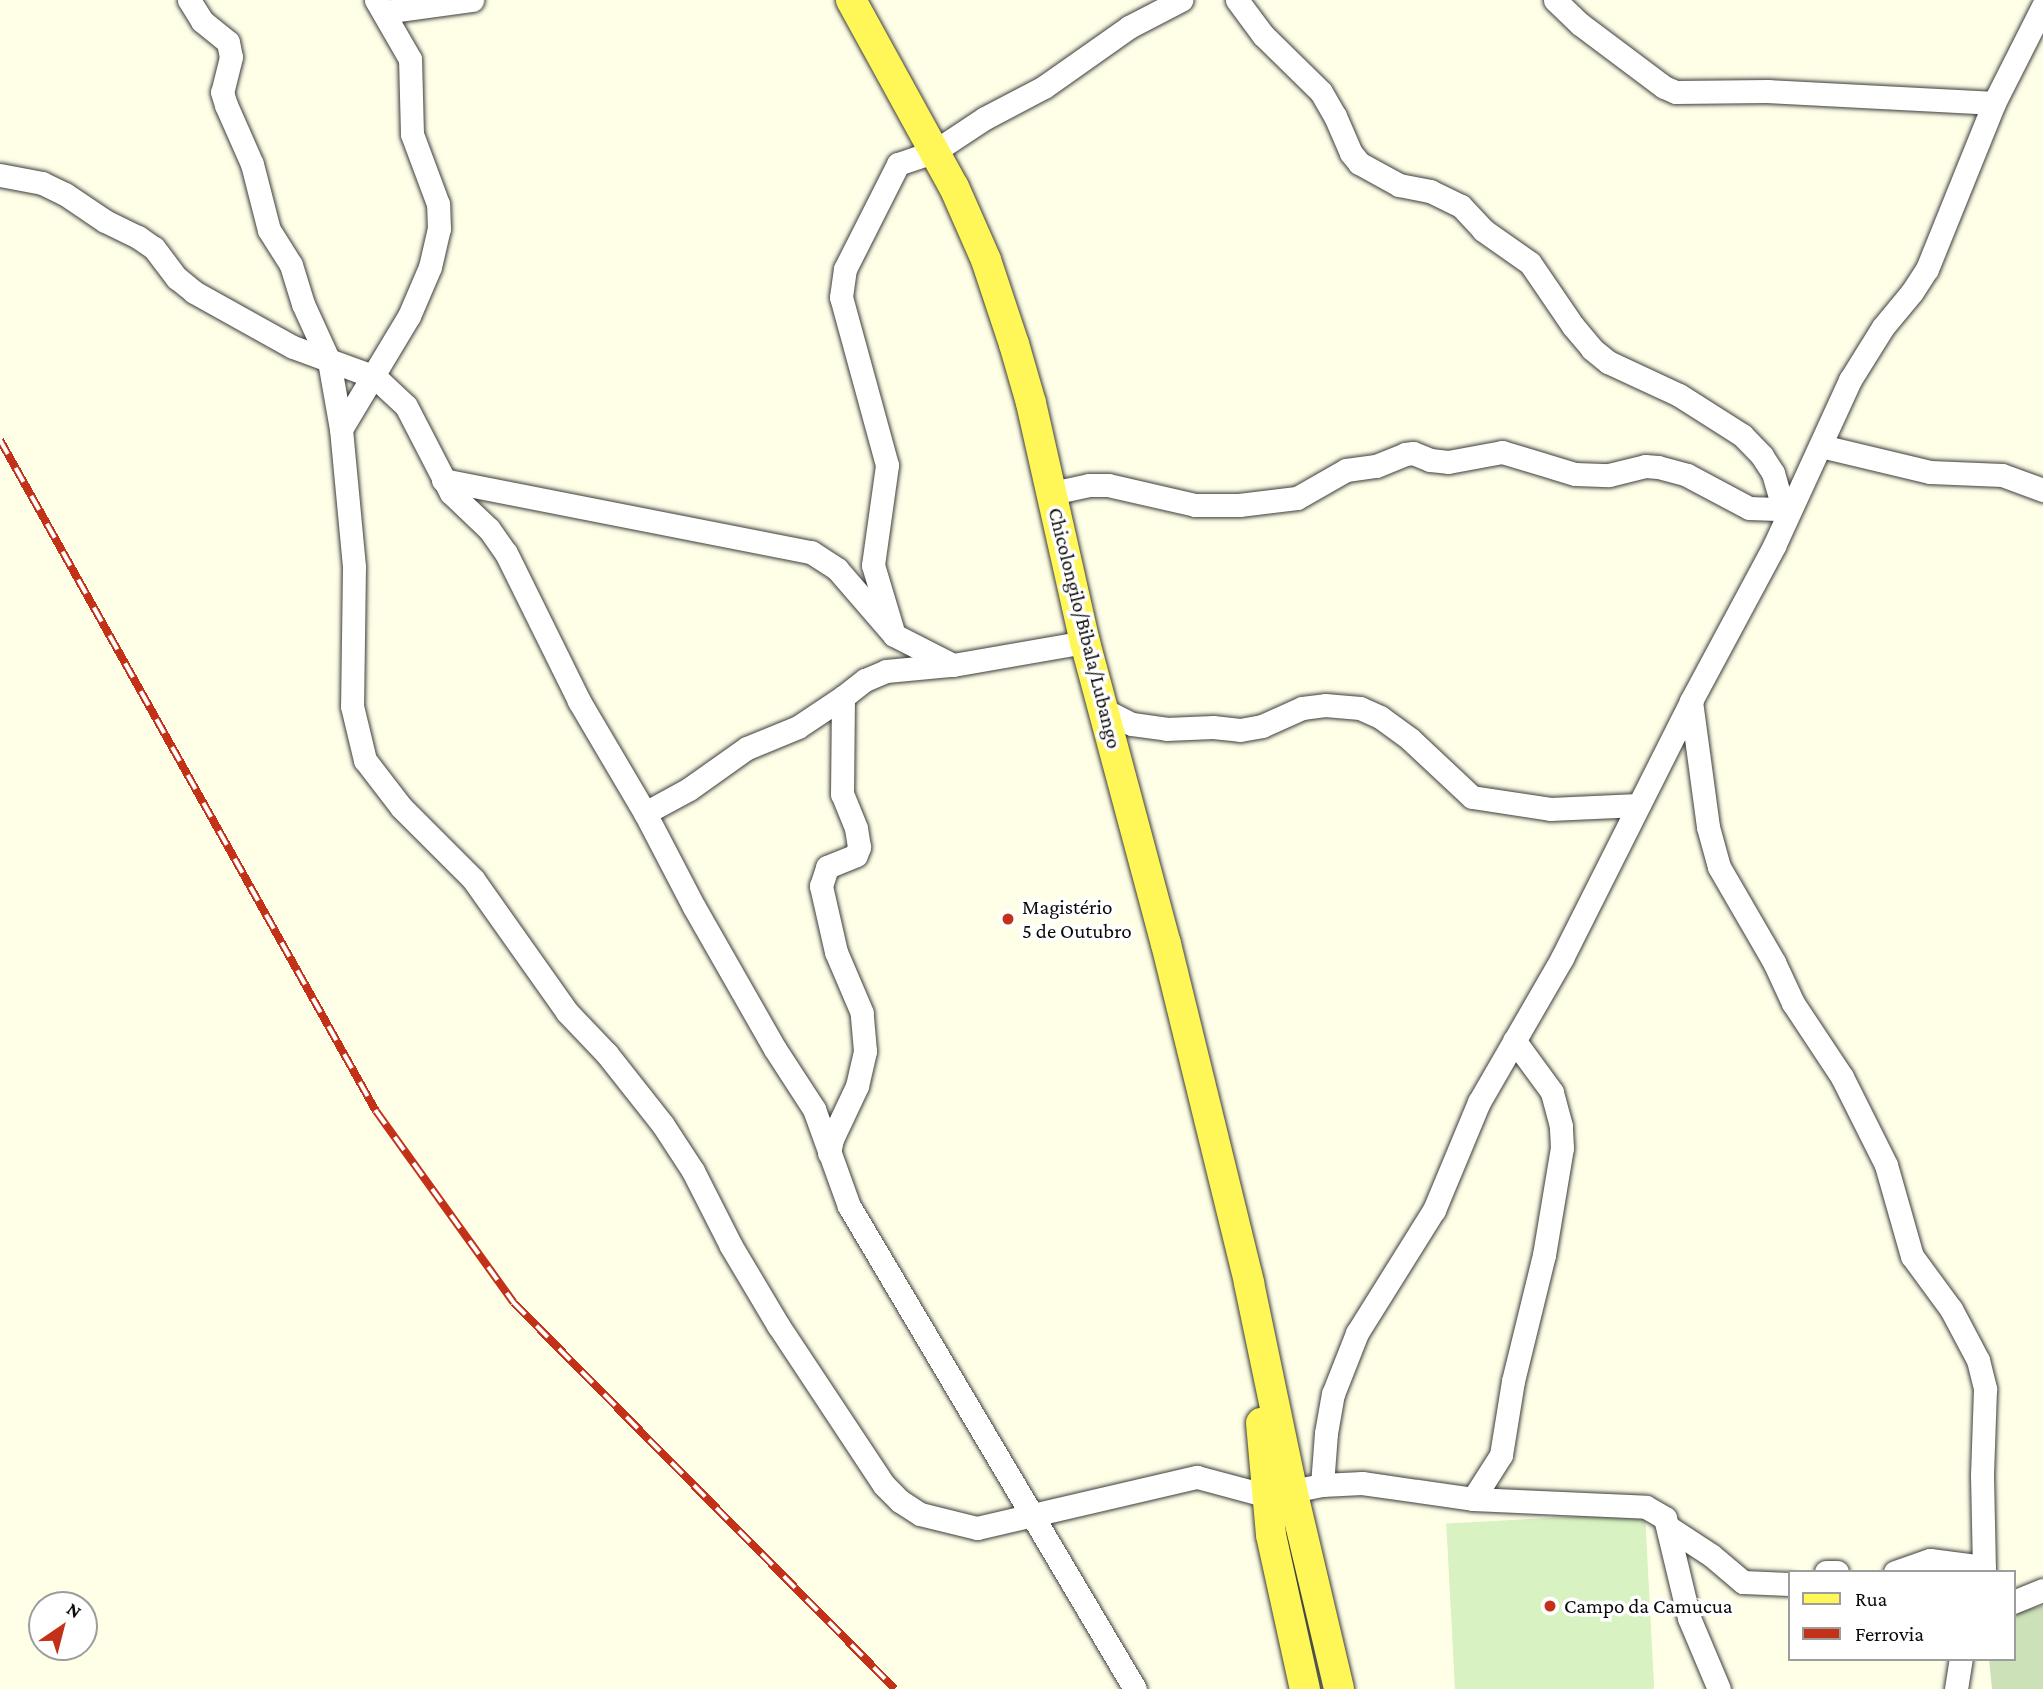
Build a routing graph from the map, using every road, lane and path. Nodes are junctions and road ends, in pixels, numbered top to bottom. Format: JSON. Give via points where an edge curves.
{"nodes":[{"id":1,"x":189,"y":0,"type":"edge"},
{"id":2,"x":472,"y":0,"type":"edge"},
{"id":3,"x":851,"y":0,"type":"edge"},
{"id":4,"x":1181,"y":0,"type":"edge"},
{"id":5,"x":1237,"y":0,"type":"edge"},
{"id":6,"x":1555,"y":0,"type":"edge"},
{"id":7,"x":380,"y":6,"type":"edge"},
{"id":8,"x":2043,"y":6,"type":"edge"},
{"id":9,"x":1994,"y":103,"type":"junction"},
{"id":10,"x":935,"y":151,"type":"junction"},
{"id":11,"x":0,"y":175,"type":"edge"},
{"id":12,"x":329,"y":361,"type":"junction"},
{"id":13,"x":374,"y":377,"type":"junction"},
{"id":14,"x":341,"y":429,"type":"junction"},
{"id":15,"x":1821,"y":446,"type":"junction"},
{"id":16,"x":2032,"y":479,"type":"edge"},
{"id":17,"x":443,"y":480,"type":"junction"},
{"id":18,"x":2043,"y":490,"type":"edge"},
{"id":19,"x":1052,"y":493,"type":"junction"},
{"id":20,"x":1785,"y":513,"type":"junction"},
{"id":21,"x":894,"y":635,"type":"junction"},
{"id":22,"x":1085,"y":642,"type":"junction"},
{"id":23,"x":953,"y":665,"type":"junction"},
{"id":24,"x":843,"y":697,"type":"junction"},
{"id":25,"x":1691,"y":701,"type":"junction"},
{"id":26,"x":1104,"y":710,"type":"junction"},
{"id":27,"x":1638,"y":805,"type":"junction"},
{"id":28,"x":645,"y":813,"type":"junction"},
{"id":29,"x":1514,"y":1040,"type":"junction"},
{"id":30,"x":829,"y":1153,"type":"junction"},
{"id":31,"x":1322,"y":1485,"type":"junction"},
{"id":32,"x":1280,"y":1495,"type":"junction"},
{"id":33,"x":1473,"y":1499,"type":"junction"},
{"id":34,"x":1033,"y":1516,"type":"junction"},
{"id":35,"x":1668,"y":1527,"type":"junction"},
{"id":36,"x":1984,"y":1569,"type":"edge"},
{"id":37,"x":1901,"y":1570,"type":"edge"},
{"id":38,"x":1787,"y":1584,"type":"edge"},
{"id":39,"x":2043,"y":1590,"type":"edge"},
{"id":40,"x":2015,"y":1601,"type":"edge"},
{"id":41,"x":1961,"y":1661,"type":"edge"},
{"id":42,"x":1135,"y":1689,"type":"edge"},
{"id":43,"x":1305,"y":1689,"type":"edge"},
{"id":44,"x":1339,"y":1689,"type":"edge"},
{"id":45,"x":1719,"y":1689,"type":"edge"},
{"id":46,"x":1955,"y":1689,"type":"edge"}],
"edges":[{"from":1,"to":12,"type":"street","via":[[202,21],[228,42],[231,57],[223,81],[226,106],[252,164],[269,230],[290,265]]},
{"from":2,"to":7,"type":"street"},
{"from":3,"to":10,"type":"main road","name":"Chicolongilo/Bibala/Lubango"},
{"from":4,"to":10,"type":"street","via":[[1129,27],[1044,87]]},
{"from":5,"to":20,"type":"street","via":[[1263,35],[1321,92],[1359,163],[1399,185],[1430,191],[1461,206],[1483,230],[1530,263],[1592,349],[1608,362],[1710,413],[1752,444],[1773,473]]},
{"from":6,"to":9,"type":"street","via":[[1580,24],[1676,92],[1768,91]]},
{"from":7,"to":13,"type":"street","via":[[410,58],[412,134],[438,204],[439,229],[423,285]]},
{"from":8,"to":9,"type":"street"},
{"from":9,"to":15,"type":"street","via":[[1927,268],[1862,358]]},
{"from":10,"to":19,"type":"main road","name":"Chicolongilo/Bibala/Lubango","via":[[998,292]]},
{"from":10,"to":21,"type":"street","via":[[898,164],[841,284],[887,465],[873,565]]},
{"from":11,"to":12,"type":"street","via":[[43,183],[65,194],[153,248],[194,292],[259,331]]},
{"from":12,"to":13,"type":"street"},
{"from":12,"to":14,"type":"street"},
{"from":13,"to":14,"type":"street"},
{"from":13,"to":17,"type":"street","via":[[406,407]]},
{"from":14,"to":34,"type":"street","via":[[354,567],[352,706],[365,760],[473,878],[567,1012],[663,1125],[778,1325],[884,1485],[920,1514],[946,1522],[977,1528]]},
{"from":15,"to":16,"type":"street","via":[[1930,472]]},
{"from":15,"to":20,"type":"street"},
{"from":16,"to":18,"type":"street"},
{"from":17,"to":21,"type":"street","via":[[811,552],[837,569]]},
{"from":17,"to":28,"type":"street","via":[[506,553],[579,701]]},
{"from":19,"to":20,"type":"street","via":[[1108,485],[1195,505],[1239,505],[1297,498],[1346,470],[1376,466],[1405,454],[1448,462],[1502,452],[1575,474],[1609,475],[1658,467],[1687,475],[1749,508]]},
{"from":19,"to":22,"type":"main road","name":"Chicolongilo/Bibala/Lubango"},
{"from":20,"to":25,"type":"street"},
{"from":21,"to":23,"type":"street"},
{"from":22,"to":23,"type":"street"},
{"from":22,"to":26,"type":"main road","name":"Chicolongilo/Bibala/Lubango"},
{"from":23,"to":24,"type":"street","via":[[886,671]]},
{"from":24,"to":28,"type":"street","via":[[798,727],[747,748]]},
{"from":24,"to":30,"type":"street","via":[[842,794],[859,847],[856,855],[827,867],[821,886],[836,952],[862,1013],[865,1051],[857,1086]]},
{"from":25,"to":27,"type":"street"},
{"from":25,"to":36,"type":"street","via":[[1718,867],[1793,1003],[1842,1077],[1886,1166],[1912,1256],[1951,1309],[1978,1360],[1986,1389]]},
{"from":26,"to":27,"type":"street","via":[[1132,724],[1240,730],[1262,726],[1302,708],[1360,708],[1410,739],[1472,797],[1550,809]]},
{"from":26,"to":32,"type":"main road","name":"Chicolongilo/Bibala/Lubango","via":[[1249,1283]]},
{"from":27,"to":29,"type":"street","via":[[1562,958]]},
{"from":28,"to":30,"type":"street","via":[[700,918],[814,1109]]},
{"from":29,"to":31,"type":"street","via":[[1479,1102],[1434,1210],[1345,1358],[1326,1433]]},
{"from":29,"to":33,"type":"street","via":[[1552,1092],[1562,1148],[1501,1455]]},
{"from":30,"to":34,"type":"street","via":[[849,1206]]},
{"from":31,"to":32,"type":"street"},
{"from":31,"to":33,"type":"street","via":[[1362,1483]]},
{"from":32,"to":34,"type":"street","via":[[1197,1477]]},
{"from":32,"to":43,"type":"main road","via":[[1271,1535]]},
{"from":32,"to":44,"type":"main road"},
{"from":33,"to":35,"type":"street","via":[[1646,1507],[1661,1513]]},
{"from":34,"to":42,"type":"street"},
{"from":35,"to":38,"type":"street","via":[[1743,1582]]},
{"from":35,"to":45,"type":"street","via":[[1689,1618]]},
{"from":36,"to":37,"type":"street","via":[[1930,1560]]},
{"from":39,"to":40,"type":"street"},
{"from":41,"to":46,"type":"street"}]}
